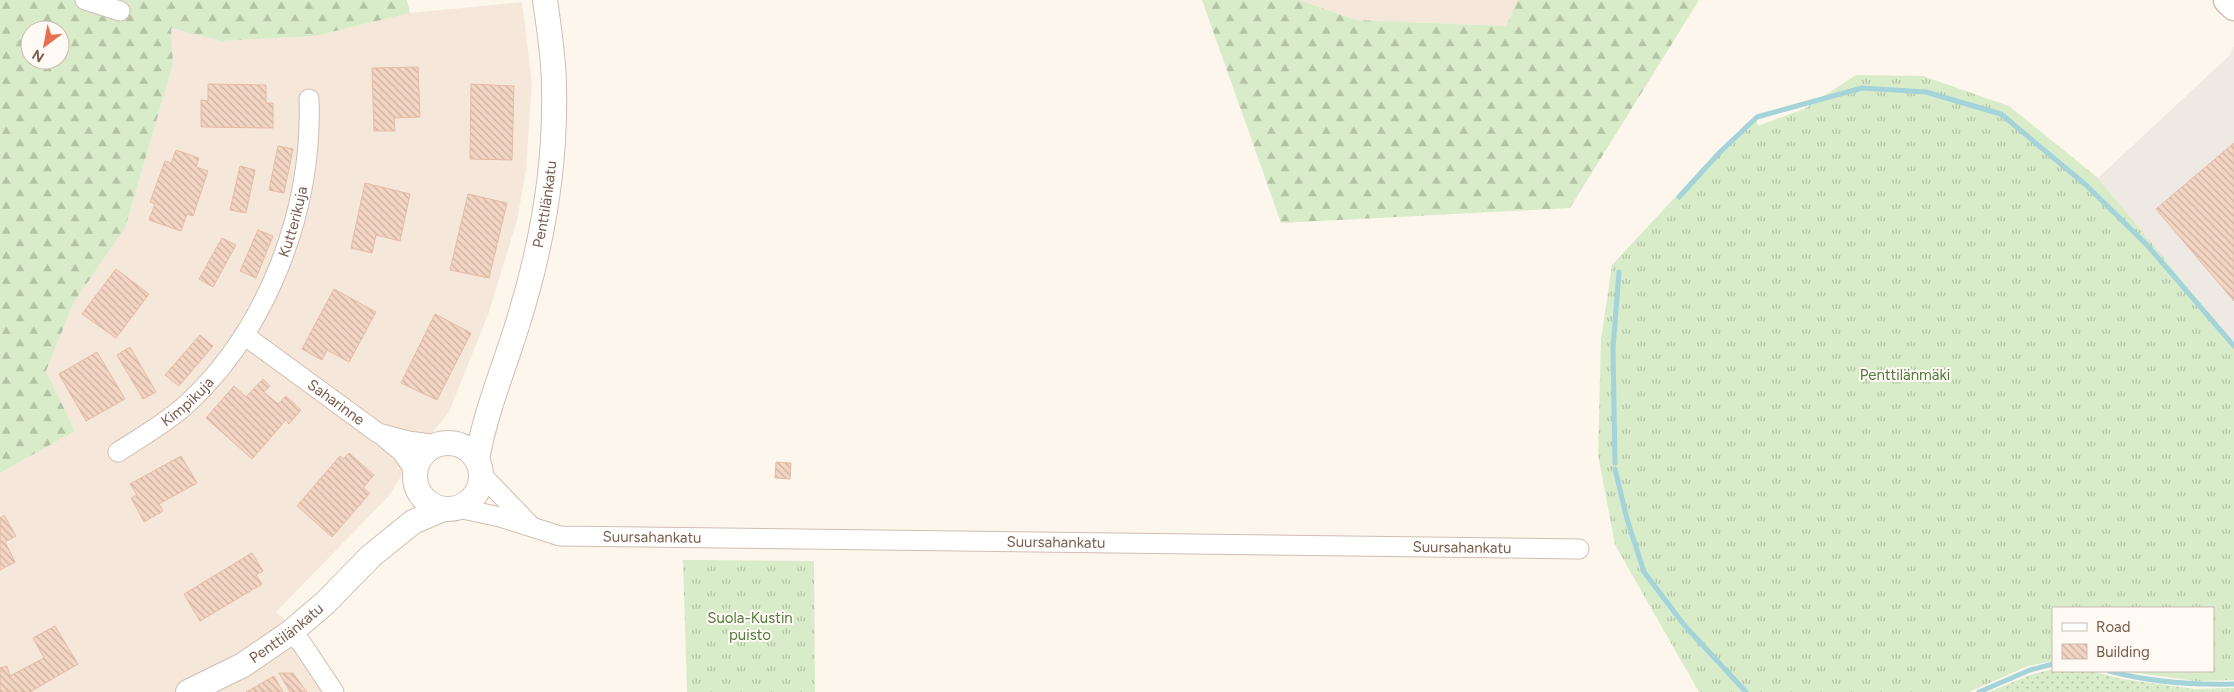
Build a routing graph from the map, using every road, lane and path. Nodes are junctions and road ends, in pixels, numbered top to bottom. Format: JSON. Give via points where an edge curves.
{"nodes":[{"id":1,"x":85,"y":0,"type":"edge"},
{"id":2,"x":545,"y":0,"type":"edge"},
{"id":3,"x":2227,"y":0,"type":"edge"},
{"id":4,"x":2234,"y":7,"type":"edge"},
{"id":5,"x":120,"y":11,"type":"dead end"},
{"id":6,"x":309,"y":99,"type":"dead end"},
{"id":7,"x":244,"y":335,"type":"junction"},
{"id":8,"x":490,"y":403,"type":"junction"},
{"id":9,"x":378,"y":433,"type":"junction"},
{"id":10,"x":446,"y":444,"type":"junction"},
{"id":11,"x":118,"y":452,"type":"dead end"},
{"id":12,"x":479,"y":467,"type":"junction"},
{"id":13,"x":416,"y":478,"type":"junction"},
{"id":14,"x":450,"y":508,"type":"junction"},
{"id":15,"x":534,"y":529,"type":"junction"},
{"id":16,"x":1579,"y":549,"type":"dead end"},
{"id":17,"x":371,"y":556,"type":"junction"},
{"id":18,"x":291,"y":632,"type":"junction"},
{"id":19,"x":188,"y":692,"type":"edge"},
{"id":20,"x":334,"y":692,"type":"edge"}],
"edges":[{"from":1,"to":5,"type":"street"},
{"from":2,"to":8,"type":"street","name":"Penttilänkatu","via":[[554,87],[549,174],[532,270]]},
{"from":3,"to":4,"type":"main road"},
{"from":6,"to":7,"type":"street","name":"Kutterikuja","via":[[306,157],[291,236],[272,286]]},
{"from":7,"to":9,"type":"street","name":"Saharinne"},
{"from":7,"to":11,"type":"street","name":"Kimpikuja","via":[[185,406]]},
{"from":8,"to":10,"type":"street"},
{"from":8,"to":12,"type":"street","name":"Penttilänkatu"},
{"from":9,"to":10,"type":"street","name":"Saharinne","via":[[408,441]]},
{"from":9,"to":13,"type":"street","via":[[402,452]]},
{"from":10,"to":12,"type":"street","via":[[467,449]]},
{"from":10,"to":13,"type":"street","via":[[426,452],[417,464]]},
{"from":12,"to":14,"type":"street","via":[[481,481],[475,495],[470,501]]},
{"from":12,"to":15,"type":"street"},
{"from":13,"to":14,"type":"street","via":[[424,498],[436,507]]},
{"from":13,"to":17,"type":"street","name":"Penttilänkatu","via":[[405,513]]},
{"from":14,"to":15,"type":"street","name":"Suursahankatu","via":[[500,517]]},
{"from":14,"to":17,"type":"street","name":"Penttilänkatu","via":[[413,522]]},
{"from":15,"to":16,"type":"street","name":"Suursahankatu","via":[[560,536]]},
{"from":17,"to":18,"type":"street","name":"Penttilänkatu"},
{"from":18,"to":19,"type":"street","name":"Penttilänkatu","via":[[244,665]]},
{"from":18,"to":20,"type":"street"}]}
